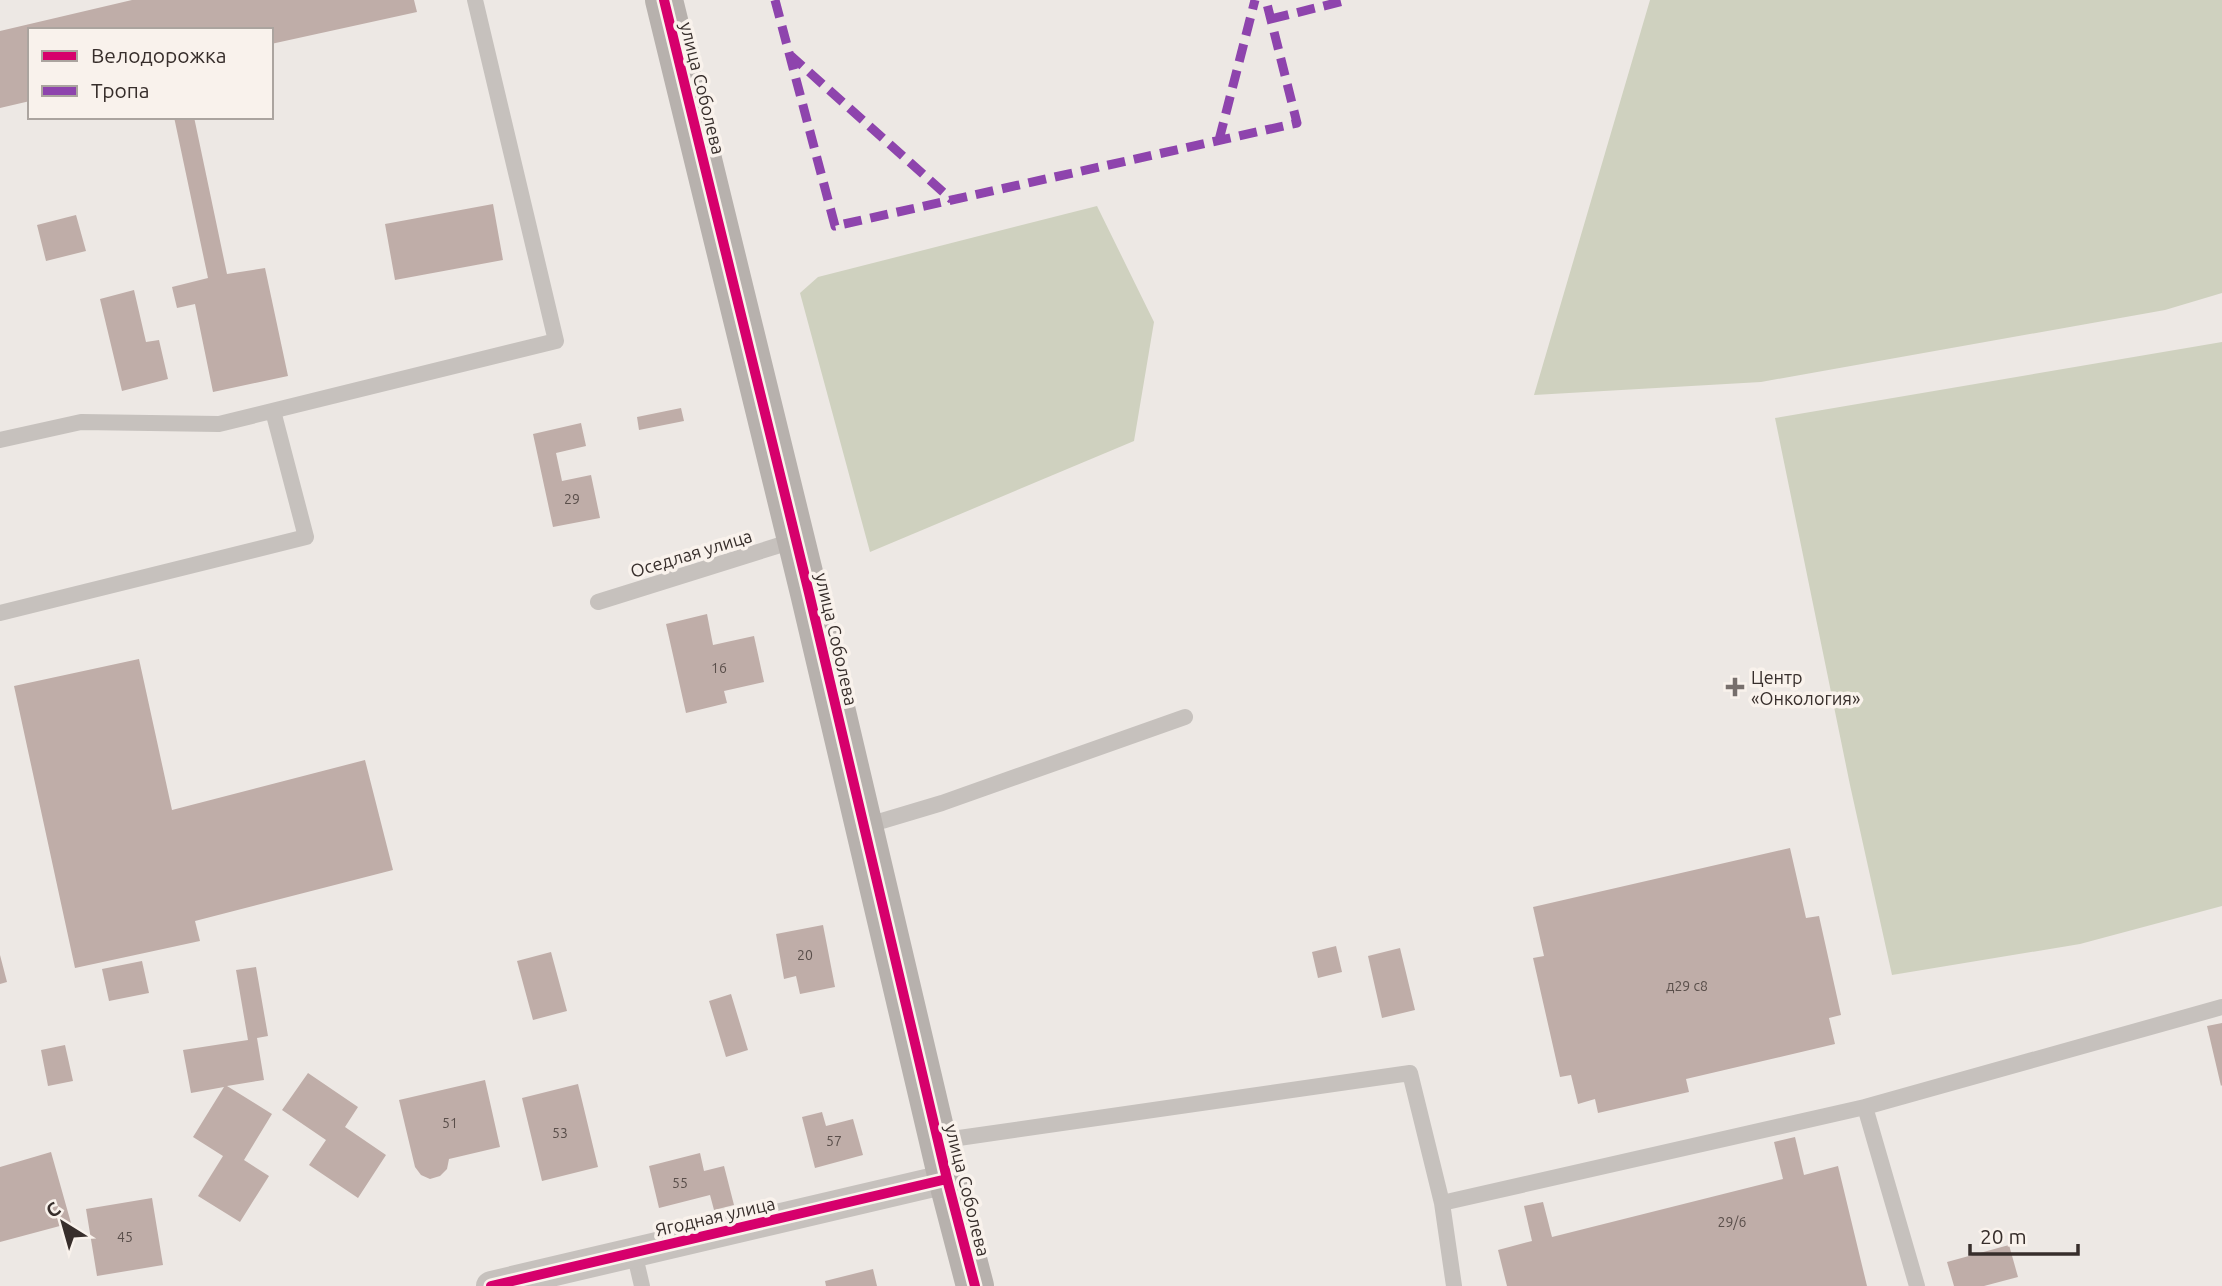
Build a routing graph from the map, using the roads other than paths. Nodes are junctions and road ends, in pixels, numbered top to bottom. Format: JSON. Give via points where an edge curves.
{"nodes":[{"id":1,"x":475,"y":0,"type":"edge"},
{"id":2,"x":664,"y":0,"type":"edge"},
{"id":3,"x":273,"y":411,"type":"junction"},
{"id":4,"x":0,"y":440,"type":"edge"},
{"id":5,"x":796,"y":540,"type":"junction"},
{"id":6,"x":598,"y":602,"type":"dead end"},
{"id":7,"x":0,"y":613,"type":"edge"},
{"id":8,"x":1185,"y":717,"type":"dead end"},
{"id":9,"x":862,"y":827,"type":"junction"},
{"id":10,"x":2222,"y":1007,"type":"edge"},
{"id":11,"x":1864,"y":1107,"type":"junction"},
{"id":12,"x":938,"y":1142,"type":"junction"},
{"id":13,"x":947,"y":1180,"type":"junction"},
{"id":14,"x":1442,"y":1203,"type":"junction"},
{"id":15,"x":634,"y":1252,"type":"junction"},
{"id":16,"x":491,"y":1286,"type":"edge"},
{"id":17,"x":642,"y":1286,"type":"edge"},
{"id":18,"x":975,"y":1286,"type":"edge"},
{"id":19,"x":1454,"y":1286,"type":"edge"},
{"id":20,"x":1917,"y":1286,"type":"edge"}],
"edges":[{"from":1,"to":3,"type":"lane","via":[[556,341]]},
{"from":2,"to":5,"type":"street","name":"улица Соболева"},
{"from":3,"to":4,"type":"lane","via":[[219,424],[81,422]]},
{"from":3,"to":7,"type":"lane","via":[[306,537]]},
{"from":5,"to":6,"type":"lane","name":"Оседлая улица"},
{"from":5,"to":9,"type":"street","name":"улица Соболева"},
{"from":8,"to":9,"type":"lane"},
{"from":9,"to":12,"type":"street","name":"улица Соболева"},
{"from":10,"to":11,"type":"lane"},
{"from":11,"to":14,"type":"lane"},
{"from":11,"to":20,"type":"lane"},
{"from":12,"to":13,"type":"street","name":"улица Соболева"},
{"from":12,"to":14,"type":"lane","via":[[1410,1073]]},
{"from":13,"to":15,"type":"street","name":"Ягодная улица"},
{"from":13,"to":18,"type":"street","name":"улица Соболева"},
{"from":14,"to":19,"type":"lane"},
{"from":15,"to":16,"type":"street","name":"Ягодная улица"},
{"from":15,"to":17,"type":"lane"}]}
